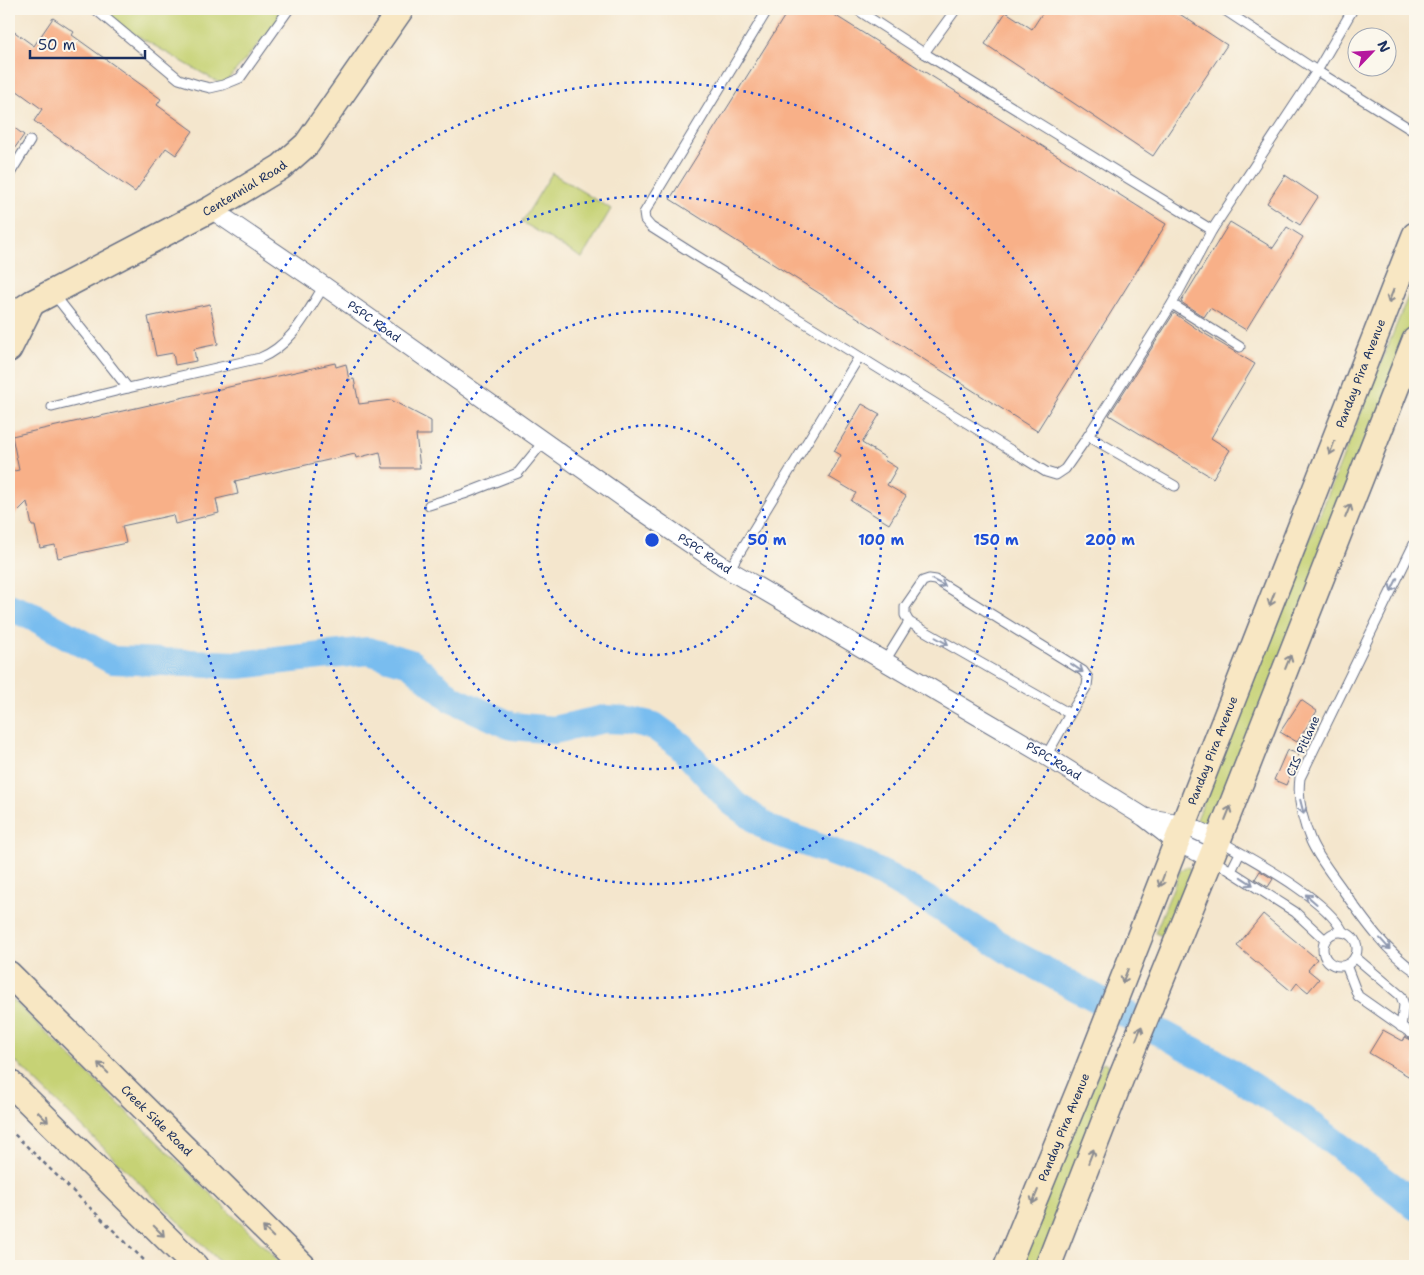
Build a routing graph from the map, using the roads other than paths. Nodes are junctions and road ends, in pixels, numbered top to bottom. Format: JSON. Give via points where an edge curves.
{"nodes":[{"id":1,"x":96,"y":9,"type":"edge"},
{"id":2,"x":289,"y":9,"type":"edge"},
{"id":3,"x":401,"y":9,"type":"edge"},
{"id":4,"x":768,"y":9,"type":"edge"},
{"id":5,"x":856,"y":9,"type":"edge"},
{"id":6,"x":956,"y":9,"type":"edge"},
{"id":7,"x":1223,"y":9,"type":"edge"},
{"id":8,"x":1353,"y":9,"type":"edge"},
{"id":9,"x":924,"y":53,"type":"junction"},
{"id":10,"x":1317,"y":71,"type":"junction"},
{"id":11,"x":1415,"y":132,"type":"edge"},
{"id":12,"x":30,"y":141,"type":"dead end"},
{"id":13,"x":9,"y":175,"type":"edge"},
{"id":14,"x":211,"y":209,"type":"junction"},
{"id":15,"x":1212,"y":230,"type":"junction"},
{"id":16,"x":1415,"y":235,"type":"edge"},
{"id":17,"x":324,"y":286,"type":"junction"},
{"id":18,"x":42,"y":298,"type":"junction"},
{"id":19,"x":1172,"y":304,"type":"junction"},
{"id":20,"x":9,"y":318,"type":"edge"},
{"id":21,"x":1415,"y":340,"type":"edge"},
{"id":22,"x":1240,"y":347,"type":"dead end"},
{"id":23,"x":9,"y":349,"type":"edge"},
{"id":24,"x":859,"y":357,"type":"junction"},
{"id":25,"x":128,"y":388,"type":"junction"},
{"id":26,"x":52,"y":407,"type":"dead end"},
{"id":27,"x":1088,"y":436,"type":"junction"},
{"id":28,"x":544,"y":441,"type":"junction"},
{"id":29,"x":1175,"y":486,"type":"dead end"},
{"id":30,"x":429,"y":505,"type":"dead end"},
{"id":31,"x":1415,"y":542,"type":"edge"},
{"id":32,"x":729,"y":570,"type":"junction"},
{"id":33,"x":909,"y":622,"type":"junction"},
{"id":34,"x":885,"y":661,"type":"junction"},
{"id":35,"x":1070,"y":714,"type":"junction"},
{"id":36,"x":1046,"y":756,"type":"junction"},
{"id":37,"x":1180,"y":833,"type":"junction"},
{"id":38,"x":1240,"y":853,"type":"junction"},
{"id":39,"x":1220,"y":856,"type":"junction"},
{"id":40,"x":1343,"y":932,"type":"junction"},
{"id":41,"x":1325,"y":940,"type":"junction"},
{"id":42,"x":1355,"y":957,"type":"junction"},
{"id":43,"x":1346,"y":964,"type":"junction"},
{"id":44,"x":1415,"y":972,"type":"edge"},
{"id":45,"x":9,"y":974,"type":"edge"},
{"id":46,"x":1401,"y":1026,"type":"junction"},
{"id":47,"x":1415,"y":1036,"type":"edge"},
{"id":48,"x":9,"y":1082,"type":"edge"},
{"id":49,"x":195,"y":1266,"type":"edge"},
{"id":50,"x":303,"y":1266,"type":"edge"},
{"id":51,"x":1007,"y":1266,"type":"edge"},
{"id":52,"x":1048,"y":1266,"type":"edge"}],
"edges":[{"from":1,"to":2,"type":"lane","via":[[179,79],[210,88],[240,78]]},
{"from":3,"to":14,"type":"main road","name":"Centennial Road","via":[[307,144],[281,167]]},
{"from":4,"to":24,"type":"lane","via":[[644,213],[645,220],[651,227]]},
{"from":5,"to":9,"type":"lane"},
{"from":6,"to":9,"type":"lane"},
{"from":7,"to":10,"type":"lane"},
{"from":8,"to":10,"type":"lane"},
{"from":9,"to":15,"type":"lane"},
{"from":10,"to":11,"type":"lane"},
{"from":10,"to":15,"type":"lane"},
{"from":12,"to":13,"type":"lane"},
{"from":14,"to":17,"type":"street","name":"PSPC Road"},
{"from":14,"to":18,"type":"main road","name":"Centennial Road"},
{"from":15,"to":19,"type":"lane"},
{"from":16,"to":37,"type":"main road","name":"Panday Pira Avenue","one_way":true},
{"from":17,"to":25,"type":"lane","via":[[291,336],[270,354]]},
{"from":17,"to":28,"type":"street","name":"PSPC Road"},
{"from":18,"to":20,"type":"main road","name":"Centennial Road"},
{"from":18,"to":23,"type":"main road"},
{"from":18,"to":25,"type":"lane"},
{"from":19,"to":22,"type":"lane"},
{"from":19,"to":27,"type":"lane"},
{"from":39,"to":21,"type":"main road","one_way":true},
{"from":24,"to":27,"type":"lane","via":[[1046,472],[1056,475],[1065,469]]},
{"from":24,"to":32,"type":"lane"},
{"from":25,"to":26,"type":"lane"},
{"from":27,"to":29,"type":"lane"},
{"from":28,"to":30,"type":"lane","via":[[518,473]]},
{"from":28,"to":32,"type":"street","name":"PSPC Road"},
{"from":31,"to":44,"type":"lane","name":"CIS Pitlane","one_way":true,"via":[[1300,778],[1298,791],[1311,841],[1328,869],[1367,924],[1400,961]]},
{"from":32,"to":34,"type":"street","name":"PSPC Road"},
{"from":33,"to":34,"type":"lane"},
{"from":33,"to":35,"type":"lane","one_way":true},
{"from":33,"to":35,"type":"lane","one_way":true,"via":[[904,615],[905,607],[923,581],[929,578],[936,580],[1083,671],[1088,678],[1087,686]]},
{"from":34,"to":36,"type":"street","name":"PSPC Road"},
{"from":35,"to":36,"type":"lane"},
{"from":36,"to":37,"type":"street","name":"PSPC Road","via":[[1144,817]]},
{"from":37,"to":39,"type":"street","name":"PSPC Road"},
{"from":37,"to":51,"type":"main road","name":"Panday Pira Avenue","one_way":true},
{"from":38,"to":39,"type":"lane"},
{"from":38,"to":39,"type":"lane"},
{"from":40,"to":38,"type":"lane","one_way":true,"via":[[1329,914],[1303,892]]},
{"from":39,"to":41,"type":"lane","one_way":true,"via":[[1296,912]]},
{"from":52,"to":39,"type":"main road","one_way":true,"via":[[1176,939]]},
{"from":40,"to":41,"type":"lane","via":[[1336,932]]},
{"from":40,"to":42,"type":"lane","via":[[1355,942]]},
{"from":41,"to":43,"type":"lane","via":[[1325,958],[1334,965]]},
{"from":42,"to":43,"type":"lane"},
{"from":42,"to":46,"type":"lane","via":[[1404,1000]]},
{"from":43,"to":46,"type":"lane","via":[[1358,996]]},
{"from":50,"to":45,"type":"main road","name":"Creek Side Road","one_way":true},
{"from":46,"to":47,"type":"lane"},
{"from":48,"to":49,"type":"main road","one_way":true}]}
